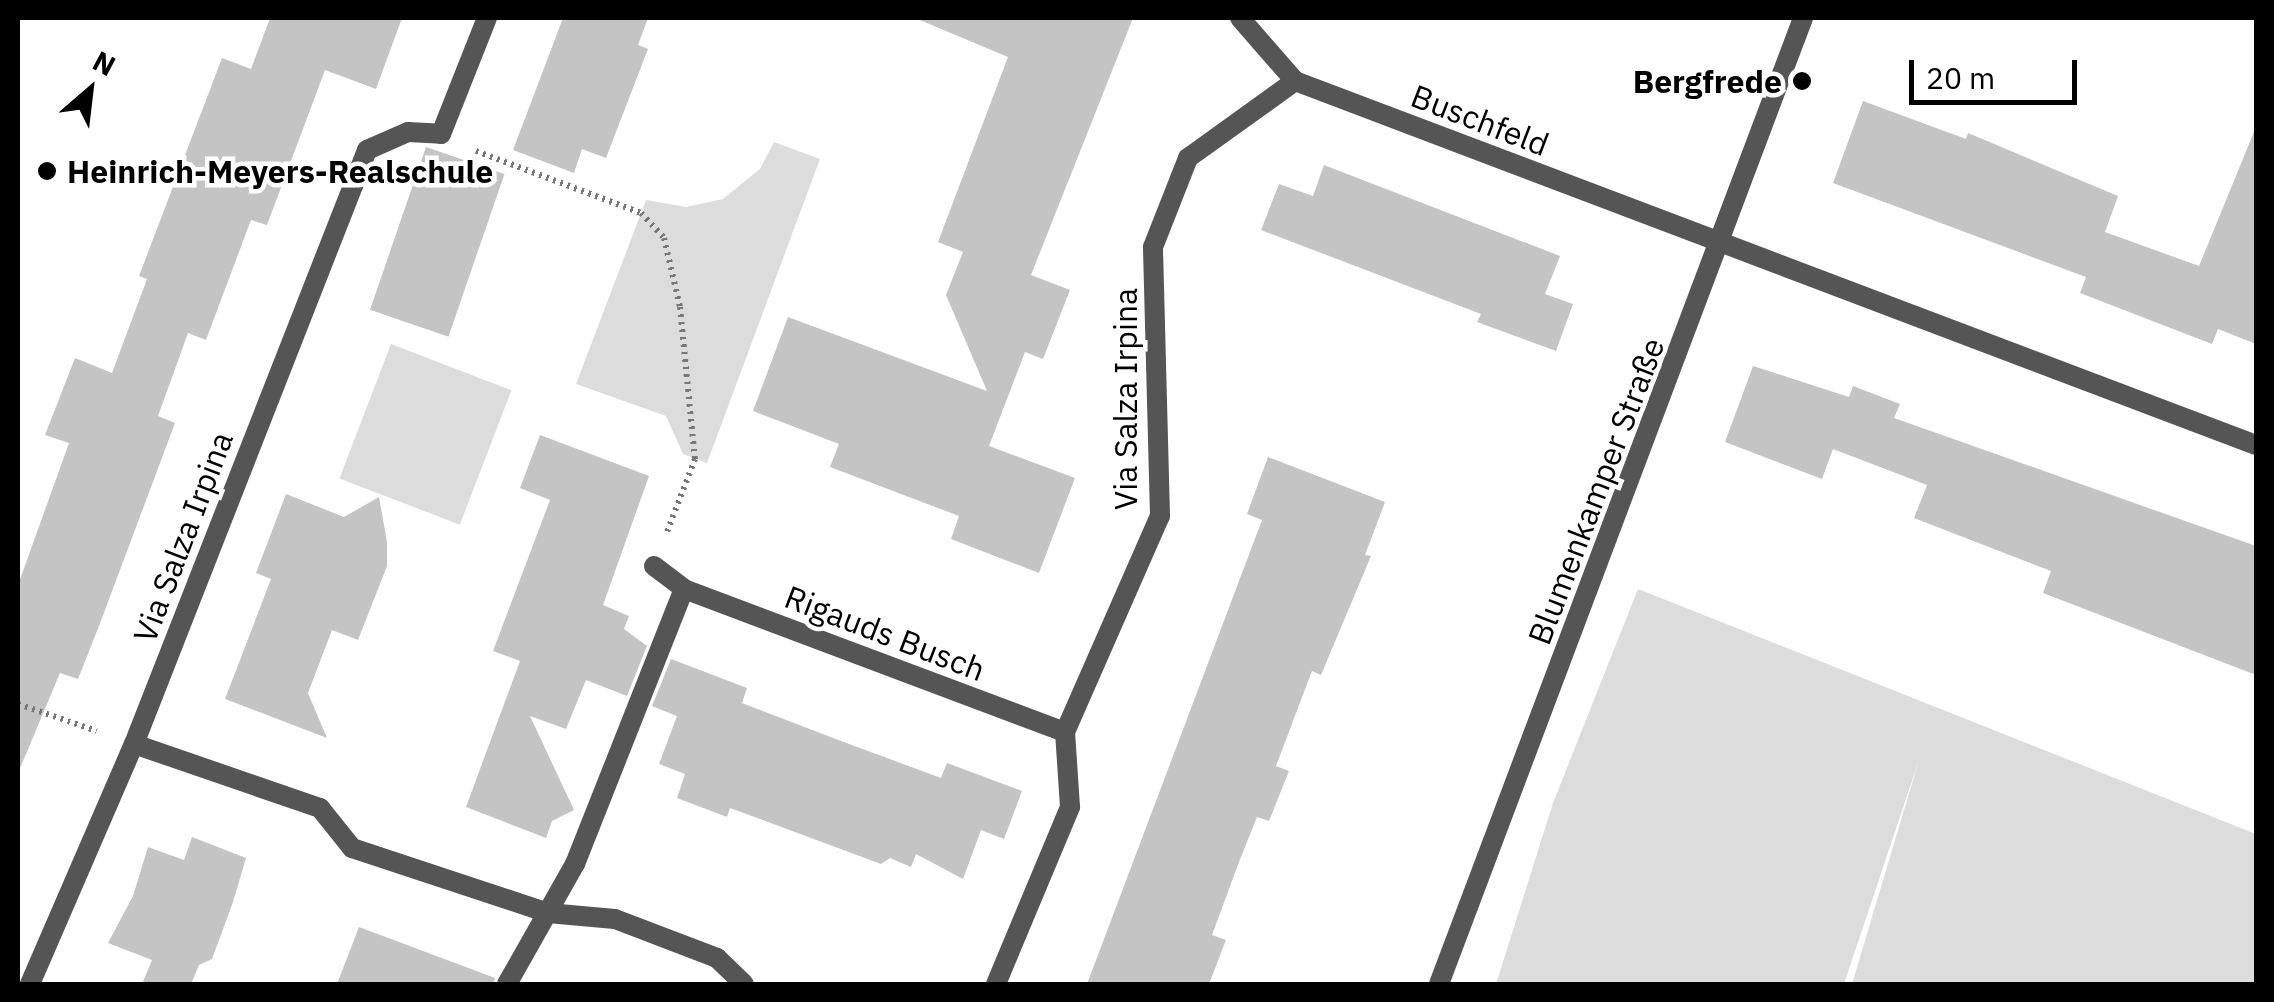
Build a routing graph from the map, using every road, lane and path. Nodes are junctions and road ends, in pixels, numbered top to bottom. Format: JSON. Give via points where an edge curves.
{"nodes":[{"id":1,"x":487,"y":18,"type":"edge"},
{"id":2,"x":1240,"y":18,"type":"edge"},
{"id":3,"x":1803,"y":18,"type":"edge"},
{"id":4,"x":1295,"y":81,"type":"junction"},
{"id":5,"x":441,"y":134,"type":"junction"},
{"id":6,"x":1723,"y":244,"type":"junction"},
{"id":7,"x":2256,"y":445,"type":"edge"},
{"id":8,"x":654,"y":566,"type":"joint"},
{"id":9,"x":684,"y":589,"type":"junction"},
{"id":10,"x":18,"y":704,"type":"edge"},
{"id":11,"x":1065,"y":732,"type":"junction"},
{"id":12,"x":134,"y":744,"type":"junction"},
{"id":13,"x":548,"y":913,"type":"junction"},
{"id":14,"x":30,"y":984,"type":"edge"},
{"id":15,"x":507,"y":984,"type":"edge"},
{"id":16,"x":744,"y":984,"type":"edge"},
{"id":17,"x":996,"y":984,"type":"edge"},
{"id":18,"x":1439,"y":984,"type":"edge"}],
"edges":[{"from":1,"to":5,"type":"street"},
{"from":2,"to":4,"type":"street","name":"Buschfeld"},
{"from":3,"to":6,"type":"street","name":"Blumenkamper Straße"},
{"from":4,"to":6,"type":"street","name":"Buschfeld"},
{"from":4,"to":11,"type":"street","name":"Via Salza Irpina","via":[[1188,158],[1153,247],[1160,516]]},
{"from":5,"to":8,"type":"path","via":[[641,213],[664,238],[680,307],[694,459]]},
{"from":5,"to":12,"type":"street","name":"Via Salza Irpina","via":[[408,132],[366,150]]},
{"from":6,"to":7,"type":"street"},
{"from":6,"to":18,"type":"street","name":"Blumenkamper Straße"},
{"from":8,"to":9,"type":"street","name":"Rigauds Busch"},
{"from":9,"to":11,"type":"street","name":"Rigauds Busch"},
{"from":9,"to":13,"type":"street","via":[[575,864]]},
{"from":10,"to":12,"type":"path"},
{"from":11,"to":17,"type":"street","name":"Via Salza Irpina","via":[[1070,808]]},
{"from":12,"to":13,"type":"street","via":[[320,808],[352,848]]},
{"from":12,"to":14,"type":"street","name":"Via Salza Irpina"},
{"from":13,"to":15,"type":"street"},
{"from":13,"to":16,"type":"street","via":[[615,919],[717,958]]}]}
